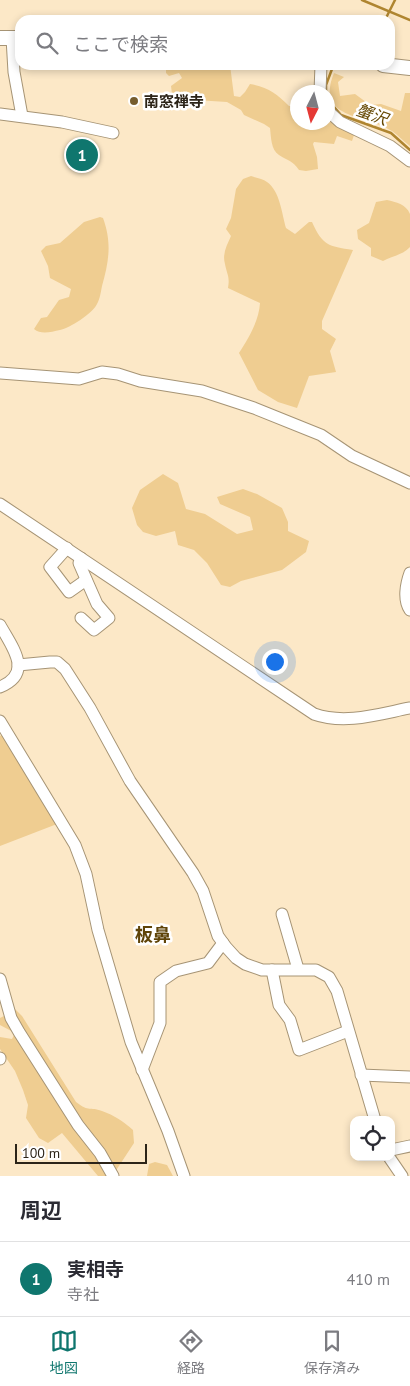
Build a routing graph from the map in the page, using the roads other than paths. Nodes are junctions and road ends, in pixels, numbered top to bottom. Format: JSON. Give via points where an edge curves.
{"nodes":[{"id":1,"x":10,"y":38,"type":"edge"},
{"id":2,"x":395,"y":66,"type":"edge"},
{"id":3,"x":410,"y":68,"type":"edge"},
{"id":4,"x":321,"y":70,"type":"edge"},
{"id":5,"x":320,"y":85,"type":"edge"},
{"id":6,"x":0,"y":114,"type":"edge"},
{"id":7,"x":22,"y":116,"type":"junction"},
{"id":8,"x":335,"y":117,"type":"edge"},
{"id":9,"x":113,"y":133,"type":"dead end"},
{"id":10,"x":410,"y":161,"type":"edge"},
{"id":11,"x":0,"y":373,"type":"edge"},
{"id":12,"x":410,"y":483,"type":"edge"},
{"id":13,"x":0,"y":504,"type":"edge"},
{"id":14,"x":67,"y":548,"type":"junction"},
{"id":15,"x":80,"y":558,"type":"junction"},
{"id":16,"x":410,"y":573,"type":"edge"},
{"id":17,"x":86,"y":580,"type":"junction"},
{"id":18,"x":410,"y":610,"type":"edge"},
{"id":19,"x":80,"y":618,"type":"dead end"},
{"id":20,"x":0,"y":625,"type":"edge"},
{"id":21,"x":18,"y":665,"type":"junction"},
{"id":22,"x":0,"y":687,"type":"edge"},
{"id":23,"x":410,"y":708,"type":"edge"},
{"id":24,"x":0,"y":721,"type":"edge"},
{"id":25,"x":282,"y":914,"type":"dead end"},
{"id":26,"x":223,"y":943,"type":"junction"},
{"id":27,"x":298,"y":969,"type":"junction"},
{"id":28,"x":272,"y":970,"type":"junction"},
{"id":29,"x":0,"y":979,"type":"edge"},
{"id":30,"x":348,"y":1031,"type":"junction"},
{"id":31,"x":142,"y":1070,"type":"junction"},
{"id":32,"x":361,"y":1075,"type":"junction"},
{"id":33,"x":410,"y":1077,"type":"edge"},
{"id":34,"x":374,"y":1116,"type":"edge"},
{"id":35,"x":410,"y":1146,"type":"edge"},
{"id":36,"x":395,"y":1149,"type":"edge"},
{"id":37,"x":392,"y":1161,"type":"edge"},
{"id":38,"x":113,"y":1176,"type":"edge"},
{"id":39,"x":184,"y":1176,"type":"edge"},
{"id":40,"x":402,"y":1176,"type":"edge"}],
"edges":[{"from":1,"to":7,"type":"street"},
{"from":2,"to":3,"type":"main road"},
{"from":4,"to":5,"type":"street"},
{"from":6,"to":7,"type":"street"},
{"from":7,"to":9,"type":"street"},
{"from":8,"to":10,"type":"street","via":[[390,146]]},
{"from":11,"to":12,"type":"street","via":[[79,379],[102,372],[140,382],[202,391],[321,435],[352,456]]},
{"from":13,"to":14,"type":"street"},
{"from":14,"to":15,"type":"street"},
{"from":14,"to":17,"type":"street","via":[[50,567],[68,592]]},
{"from":15,"to":17,"type":"street"},
{"from":15,"to":23,"type":"street","via":[[314,714],[335,719],[356,718]]},
{"from":16,"to":18,"type":"street","via":[[406,598]]},
{"from":17,"to":19,"type":"street","via":[[97,604],[109,618],[94,630]]},
{"from":20,"to":21,"type":"street","via":[[18,657]]},
{"from":21,"to":22,"type":"street","via":[[13,679]]},
{"from":21,"to":26,"type":"street","via":[[57,662],[65,669],[130,781],[193,874]]},
{"from":24,"to":31,"type":"street","via":[[75,844],[86,874],[125,1024]]},
{"from":25,"to":27,"type":"street"},
{"from":26,"to":28,"type":"street","via":[[245,964]]},
{"from":26,"to":31,"type":"street","via":[[208,963],[176,971],[160,982],[160,1023]]},
{"from":27,"to":28,"type":"street"},
{"from":27,"to":30,"type":"street","via":[[316,970],[329,977],[337,991]]},
{"from":28,"to":30,"type":"street","via":[[279,1005],[290,1020],[300,1050]]},
{"from":29,"to":38,"type":"street","via":[[19,1032]]},
{"from":30,"to":32,"type":"street"},
{"from":31,"to":39,"type":"street"},
{"from":32,"to":33,"type":"street"},
{"from":32,"to":34,"type":"street"},
{"from":35,"to":36,"type":"street"},
{"from":37,"to":40,"type":"street"}]}
